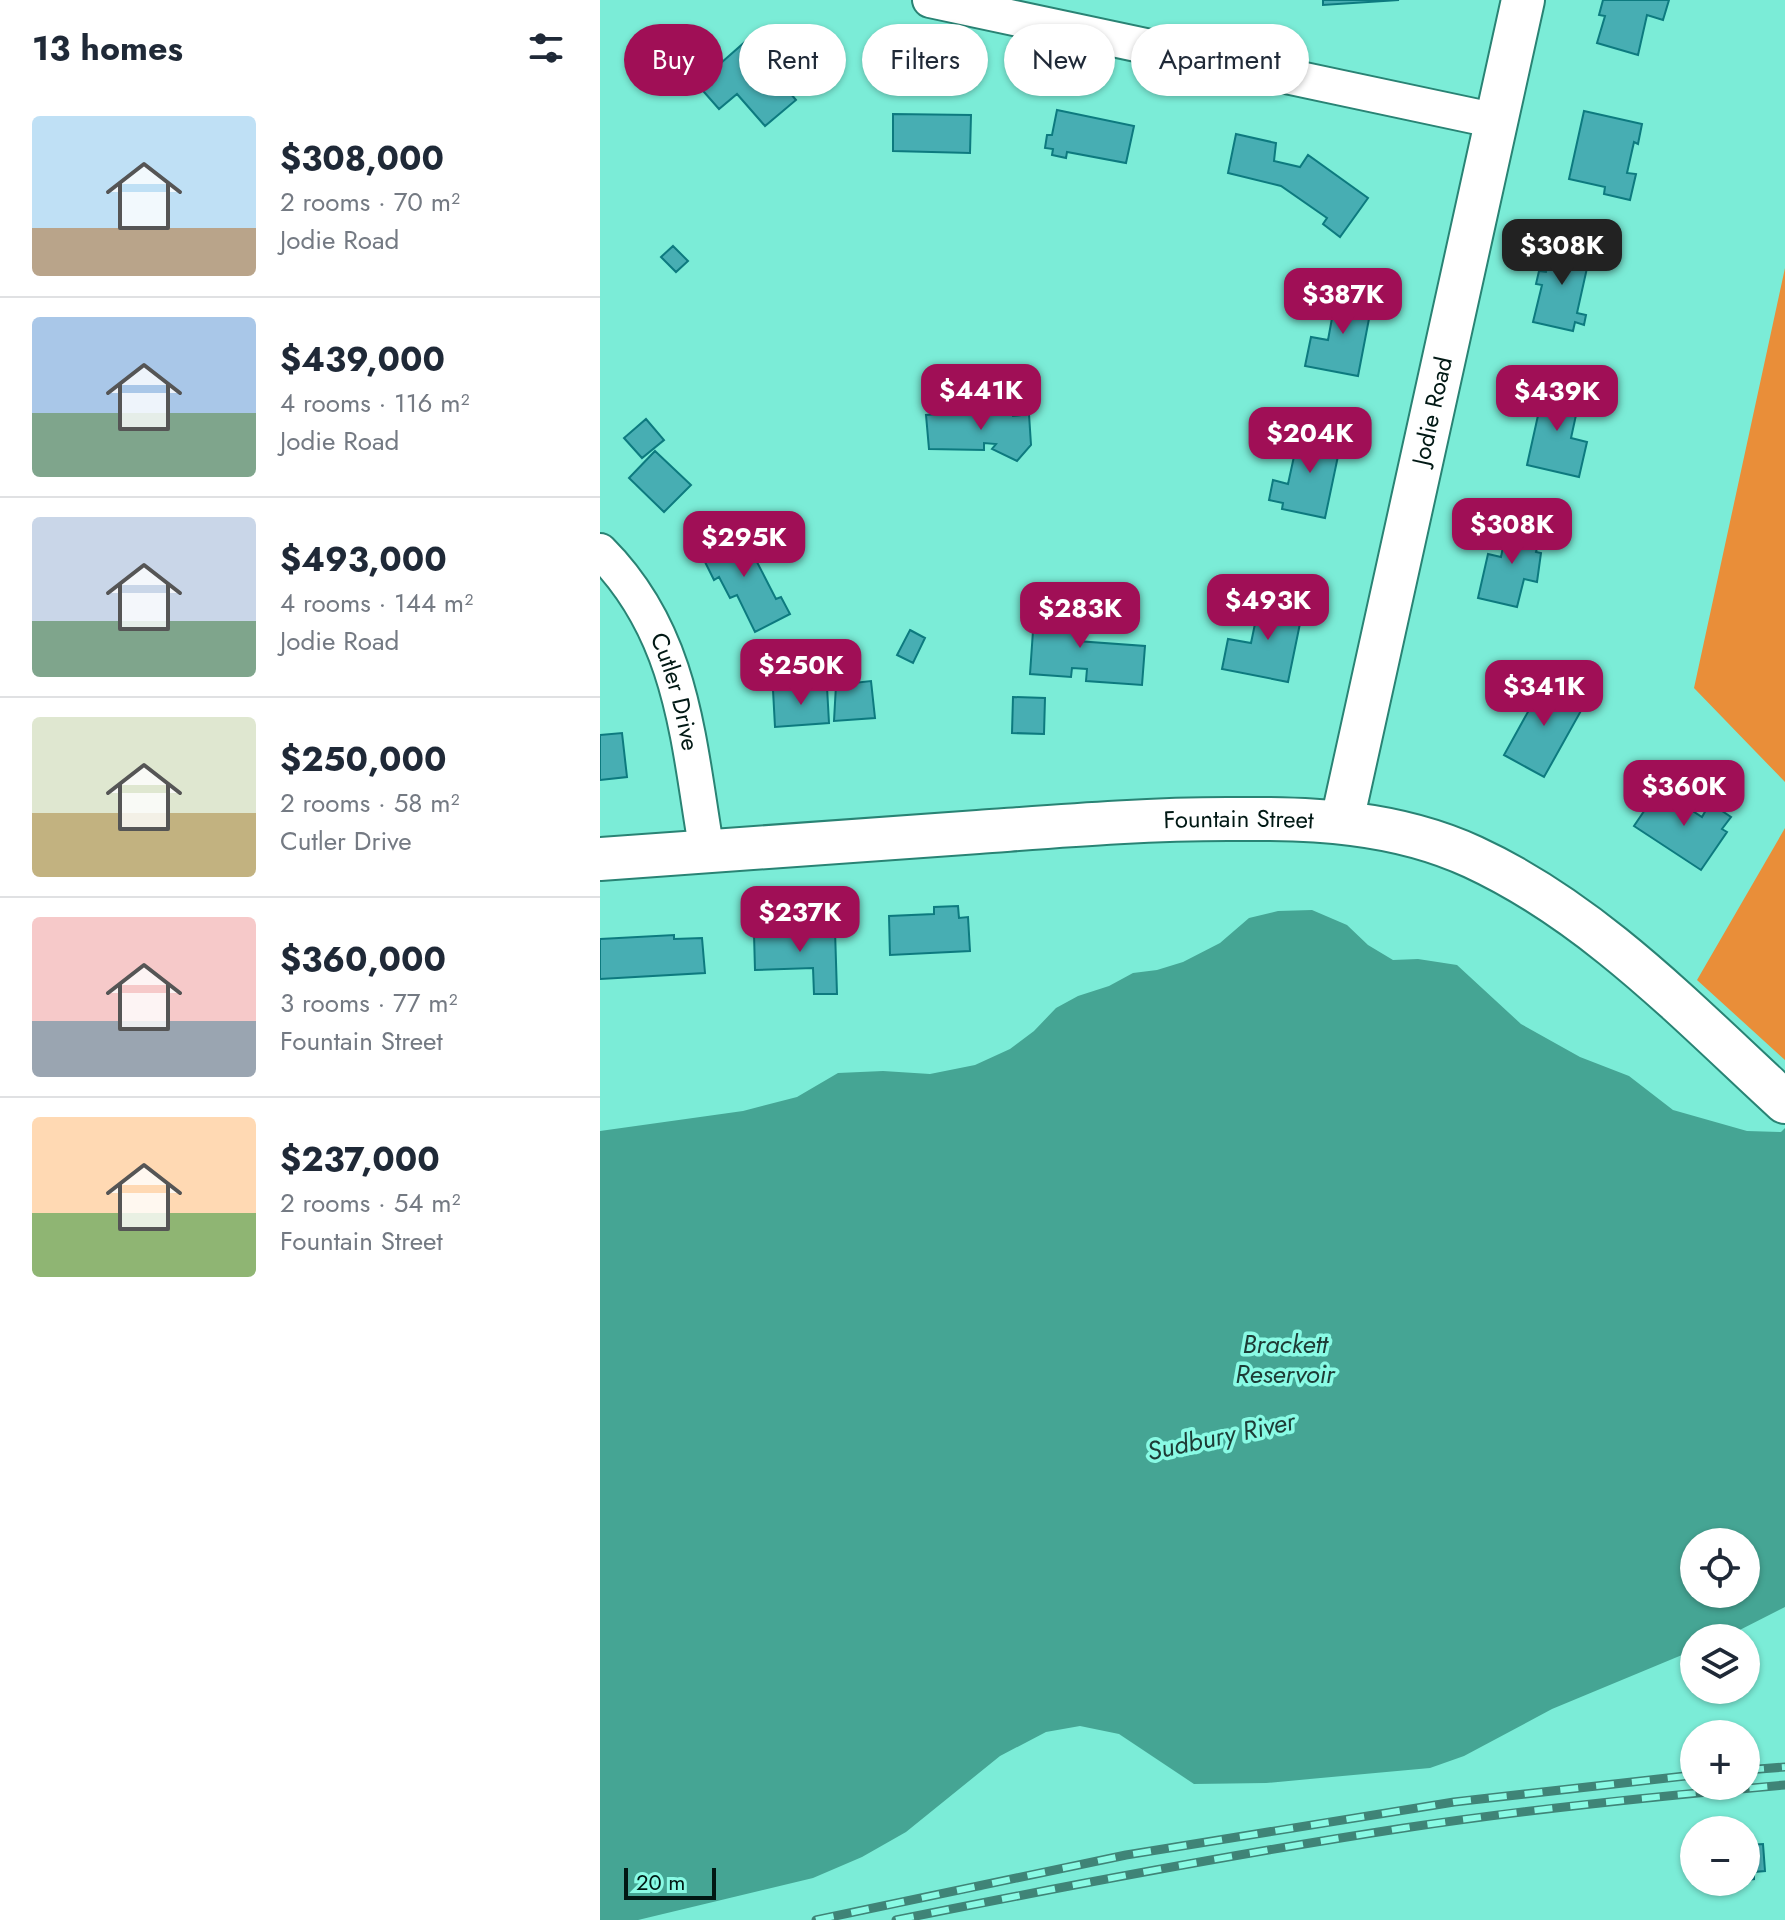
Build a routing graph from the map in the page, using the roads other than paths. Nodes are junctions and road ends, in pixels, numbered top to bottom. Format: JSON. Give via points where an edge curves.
{"nodes":[{"id":1,"x":930,"y":0,"type":"edge"},
{"id":2,"x":1523,"y":0,"type":"edge"},
{"id":3,"x":1497,"y":121,"type":"junction"},
{"id":4,"x":600,"y":551,"type":"edge"},
{"id":5,"x":1342,"y":821,"type":"junction"},
{"id":6,"x":707,"y":852,"type":"junction"},
{"id":7,"x":600,"y":859,"type":"edge"},
{"id":8,"x":1785,"y":1102,"type":"edge"}],
"edges":[{"from":1,"to":3,"type":"street"},
{"from":2,"to":3,"type":"street","name":"Jodie Road"},
{"from":3,"to":5,"type":"street","name":"Jodie Road"},
{"from":4,"to":6,"type":"street","name":"Cutler Drive","via":[[641,602],[663,642],[682,701]]},
{"from":5,"to":6,"type":"street","name":"Fountain Street","via":[[1169,819]]},
{"from":5,"to":8,"type":"street","name":"Fountain Street","via":[[1442,844],[1541,894],[1638,967]]},
{"from":6,"to":7,"type":"street","name":"Fountain Street"}]}
